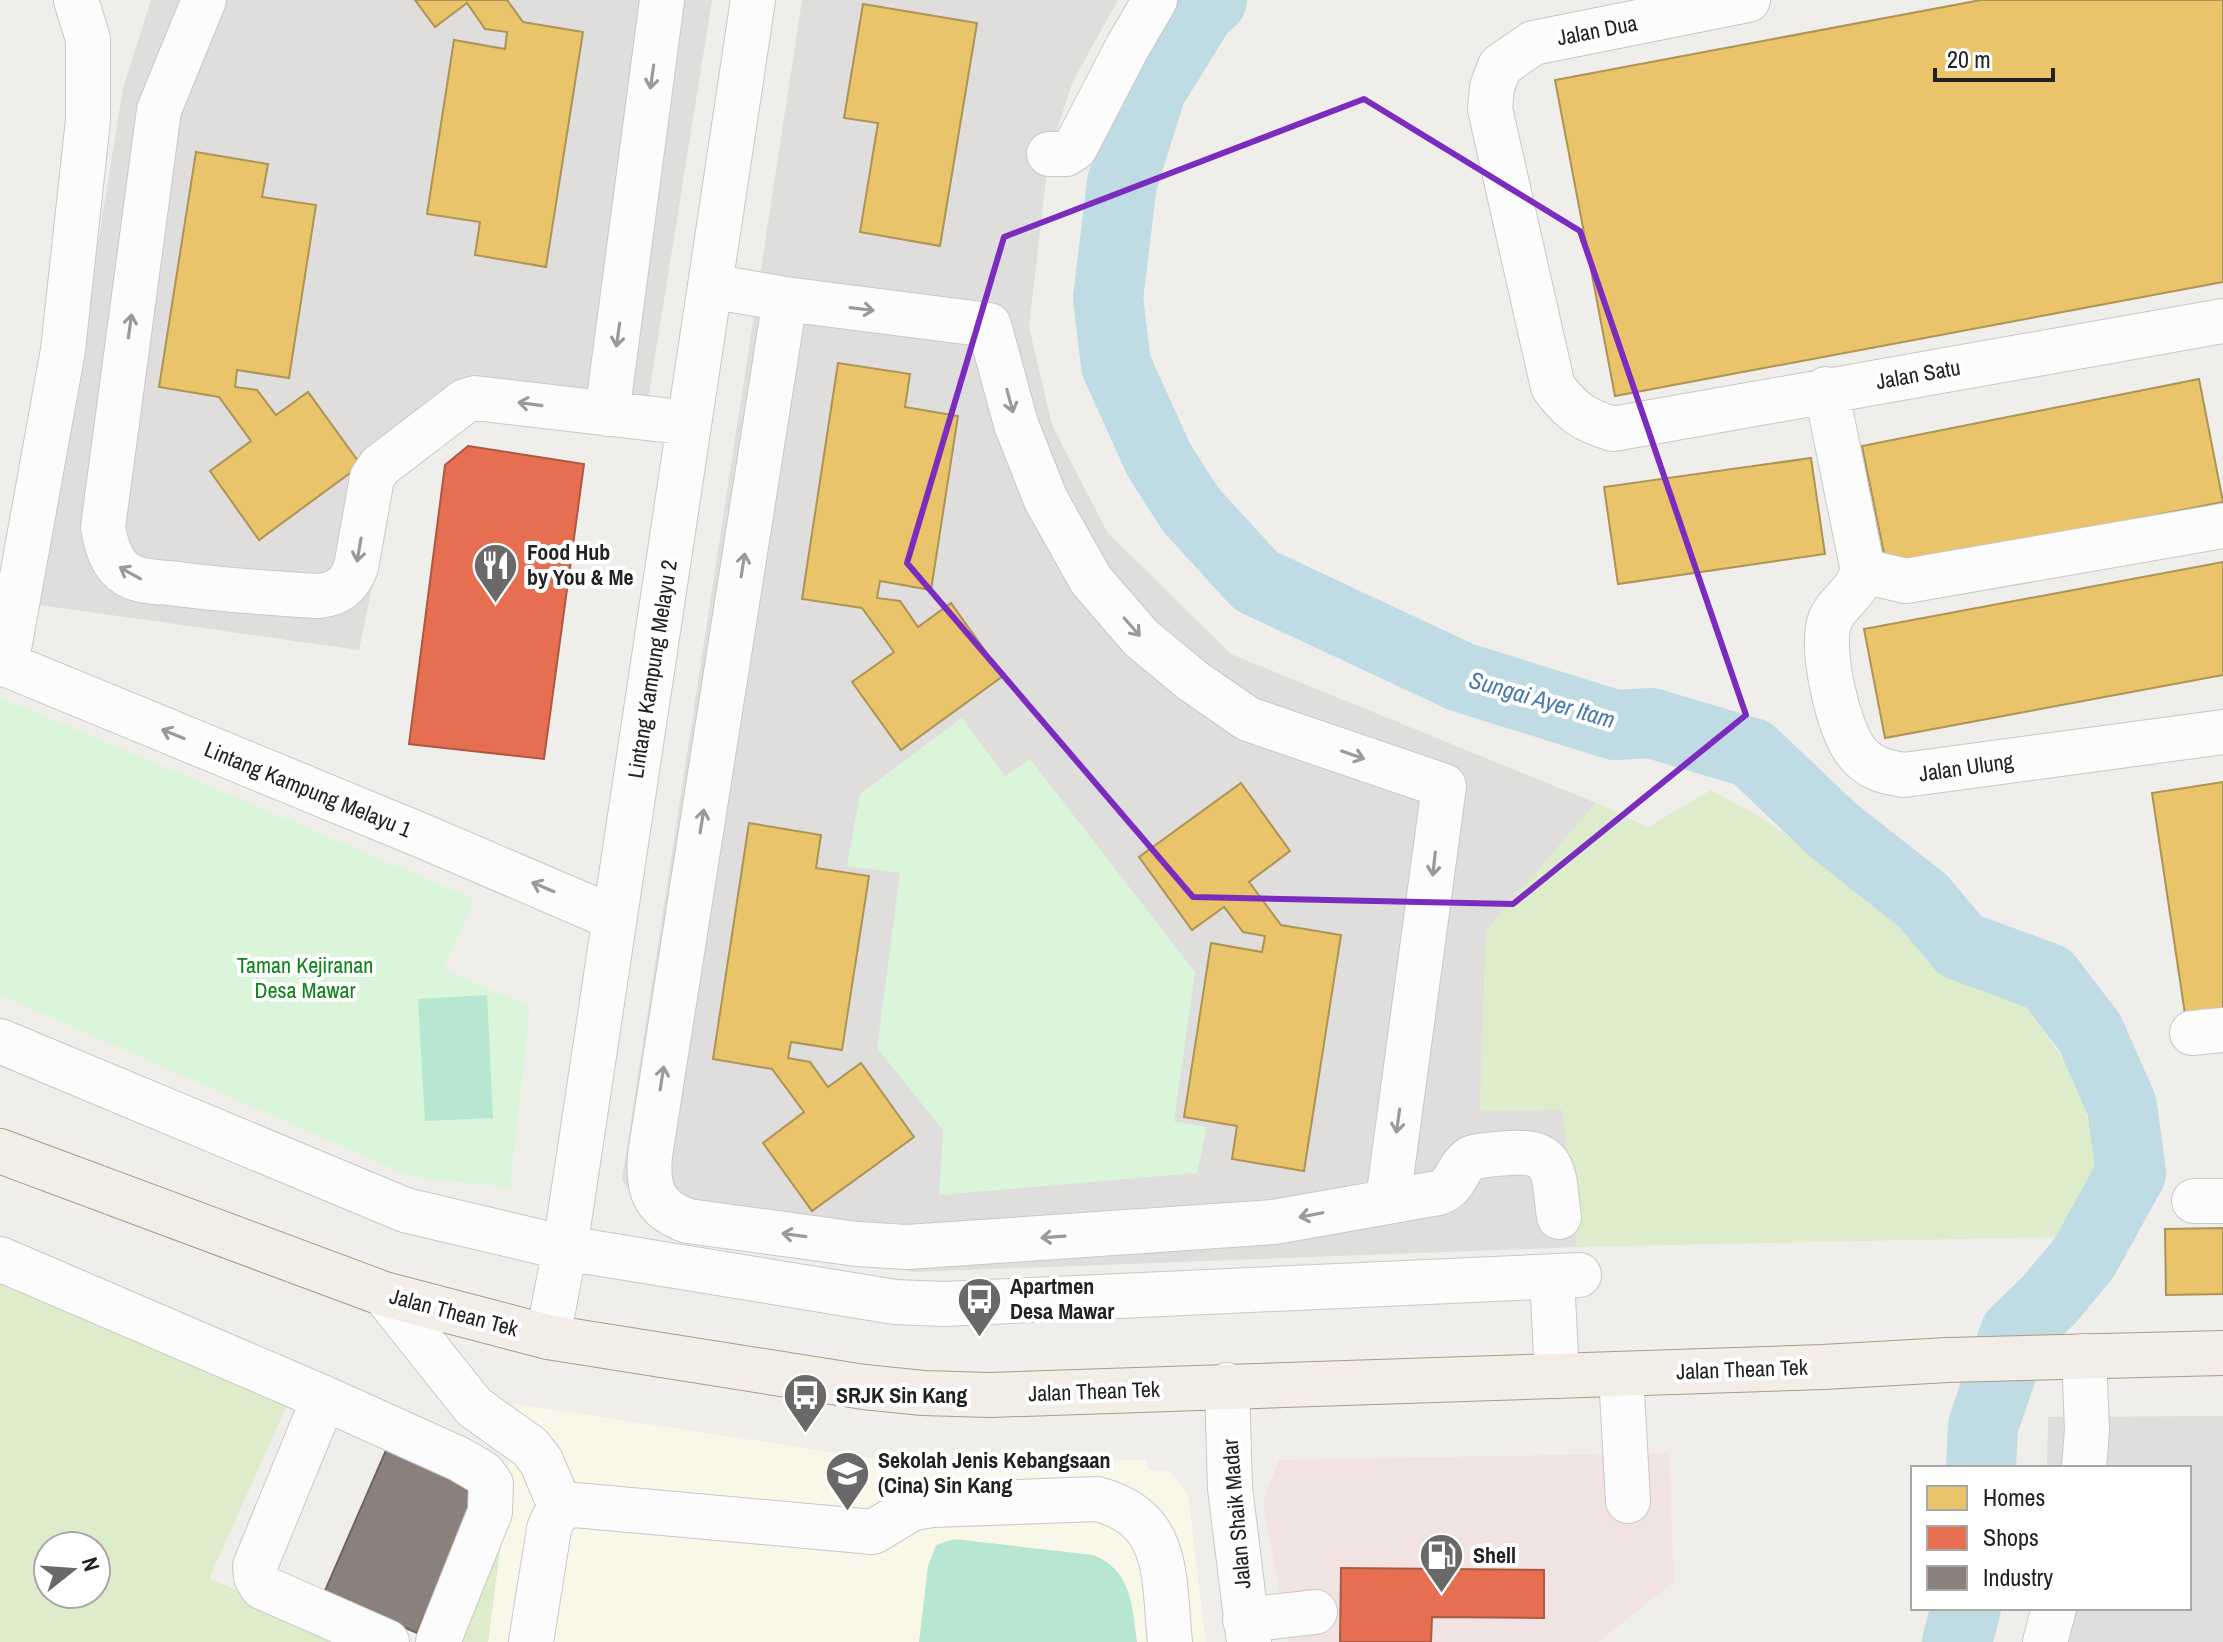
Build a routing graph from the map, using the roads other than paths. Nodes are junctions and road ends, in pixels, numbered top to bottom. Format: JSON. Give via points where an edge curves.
{"nodes":[{"id":1,"x":76,"y":0,"type":"edge"},
{"id":2,"x":204,"y":0,"type":"edge"},
{"id":3,"x":662,"y":0,"type":"edge"},
{"id":4,"x":753,"y":0,"type":"edge"},
{"id":5,"x":1155,"y":0,"type":"edge"},
{"id":6,"x":1748,"y":0,"type":"edge"},
{"id":7,"x":88,"y":120,"type":"junction"},
{"id":8,"x":156,"y":130,"type":"junction"},
{"id":9,"x":1049,"y":154,"type":"dead end"},
{"id":10,"x":710,"y":286,"type":"junction"},
{"id":11,"x":785,"y":299,"type":"junction"},
{"id":12,"x":2223,"y":321,"type":"edge"},
{"id":13,"x":1826,"y":389,"type":"junction"},
{"id":14,"x":607,"y":414,"type":"junction"},
{"id":15,"x":689,"y":423,"type":"junction"},
{"id":16,"x":1613,"y":429,"type":"joint"},
{"id":17,"x":2223,"y":526,"type":"edge"},
{"id":18,"x":1863,"y":571,"type":"junction"},
{"id":19,"x":3,"y":664,"type":"edge"},
{"id":20,"x":2223,"y":732,"type":"edge"},
{"id":21,"x":614,"y":918,"type":"junction"},
{"id":22,"x":0,"y":1041,"type":"edge"},
{"id":23,"x":0,"y":1151,"type":"edge"},
{"id":24,"x":1388,"y":1200,"type":"junction"},
{"id":25,"x":1559,"y":1217,"type":"dead end"},
{"id":26,"x":565,"y":1248,"type":"junction"},
{"id":27,"x":0,"y":1259,"type":"edge"},
{"id":28,"x":384,"y":1294,"type":"junction"},
{"id":29,"x":548,"y":1337,"type":"junction"},
{"id":30,"x":2223,"y":1353,"type":"edge"},
{"id":31,"x":2072,"y":1356,"type":"junction"},
{"id":32,"x":1621,"y":1374,"type":"junction"},
{"id":33,"x":1557,"y":1376,"type":"junction"},
{"id":34,"x":1227,"y":1385,"type":"junction"},
{"id":35,"x":324,"y":1398,"type":"junction"},
{"id":36,"x":2084,"y":1466,"type":"edge"},
{"id":37,"x":1628,"y":1501,"type":"dead end"},
{"id":38,"x":561,"y":1508,"type":"junction"},
{"id":39,"x":2053,"y":1610,"type":"edge"},
{"id":40,"x":1315,"y":1612,"type":"dead end"},
{"id":41,"x":1247,"y":1631,"type":"edge"},
{"id":42,"x":387,"y":1642,"type":"edge"},
{"id":43,"x":438,"y":1642,"type":"edge"},
{"id":44,"x":531,"y":1642,"type":"edge"},
{"id":45,"x":1170,"y":1642,"type":"edge"},
{"id":46,"x":2045,"y":1642,"type":"edge"}],
"edges":[{"from":1,"to":7,"type":"street","via":[[88,39]]},
{"from":2,"to":8,"type":"street","via":[[159,110]]},
{"from":3,"to":14,"type":"street","one_way":true},
{"from":4,"to":10,"type":"street","name":"Lintang Kampung Melayu 2"},
{"from":5,"to":9,"type":"street","via":[[1075,148]]},
{"from":6,"to":16,"type":"street","name":"Jalan Dua","via":[[1533,43],[1500,66],[1492,87],[1490,109],[1553,387],[1570,409]]},
{"from":7,"to":8,"type":"street"},
{"from":7,"to":19,"type":"street","via":[[63,350]]},
{"from":14,"to":8,"type":"street","one_way":true,"via":[[485,398],[465,401],[380,466],[372,478],[356,567],[343,589],[331,595],[223,590],[127,575],[114,563],[103,527]]},
{"from":10,"to":11,"type":"street"},
{"from":10,"to":15,"type":"street","name":"Lintang Kampung Melayu 2"},
{"from":11,"to":24,"type":"street","one_way":true,"via":[[989,325],[1016,424],[1046,500],[1091,580],[1141,638],[1248,719],[1444,786]]},
{"from":24,"to":11,"type":"street","one_way":true,"via":[[1274,1222],[907,1247],[688,1221],[658,1203],[650,1187],[650,1155]]},
{"from":12,"to":13,"type":"street","name":"Jalan Satu"},
{"from":13,"to":16,"type":"street","name":"Jalan Satu"},
{"from":13,"to":18,"type":"street"},
{"from":14,"to":15,"type":"street"},
{"from":15,"to":21,"type":"street","name":"Lintang Kampung Melayu 2"},
{"from":17,"to":18,"type":"street","via":[[1906,581]]},
{"from":18,"to":20,"type":"street","name":"Jalan Ulung","via":[[1829,624],[1828,659],[1843,727],[1856,752],[1877,770],[1904,775]]},
{"from":21,"to":19,"type":"street","name":"Lintang Kampung Melayu 1","one_way":true},
{"from":21,"to":26,"type":"street","name":"Lintang Kampung Melayu 2"},
{"from":22,"to":26,"type":"street","via":[[405,1210]]},
{"from":23,"to":28,"type":"main road","name":"Jalan Thean Tek"},
{"from":24,"to":25,"type":"street","via":[[1446,1190],[1471,1158],[1526,1152],[1547,1161]]},
{"from":26,"to":29,"type":"street","name":"Lintang Kampung Melayu 2"},
{"from":26,"to":33,"type":"street","via":[[895,1302],[944,1304],[1566,1276]]},
{"from":27,"to":35,"type":"street"},
{"from":28,"to":29,"type":"main road","name":"Jalan Thean Tek"},
{"from":28,"to":38,"type":"street","via":[[474,1407],[530,1447]]},
{"from":29,"to":34,"type":"main road","name":"Jalan Thean Tek","via":[[923,1393]]},
{"from":30,"to":31,"type":"main road","name":"Jalan Thean Tek"},
{"from":31,"to":32,"type":"main road","name":"Jalan Thean Tek"},
{"from":31,"to":36,"type":"street","via":[[2087,1430]]},
{"from":32,"to":33,"type":"main road","name":"Jalan Thean Tek"},
{"from":32,"to":37,"type":"street"},
{"from":33,"to":34,"type":"main road","name":"Jalan Thean Tek"},
{"from":34,"to":41,"type":"street","name":"Jalan Shaik Madar","via":[[1230,1488]]},
{"from":35,"to":42,"type":"street","via":[[255,1566],[256,1577],[262,1587]]},
{"from":35,"to":43,"type":"street","via":[[459,1459],[491,1484],[490,1512]]},
{"from":38,"to":44,"type":"street","via":[[549,1529]]},
{"from":38,"to":45,"type":"street","via":[[575,1505],[873,1532],[911,1509],[932,1505],[1097,1499],[1120,1505],[1142,1521],[1155,1541]]},
{"from":39,"to":46,"type":"street"},
{"from":40,"to":41,"type":"street"}]}
